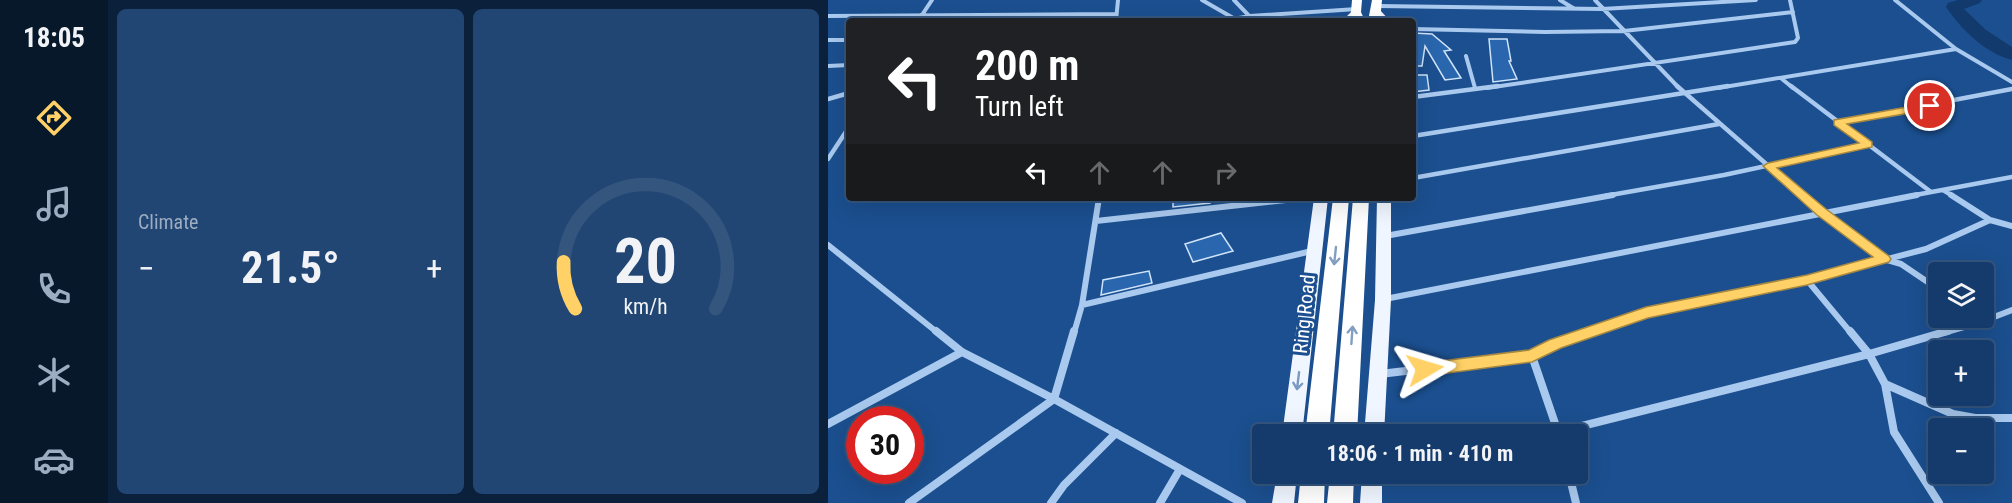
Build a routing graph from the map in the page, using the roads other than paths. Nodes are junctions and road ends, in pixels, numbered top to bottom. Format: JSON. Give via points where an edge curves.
{"nodes":[{"id":1,"x":932,"y":0,"type":"edge"},
{"id":2,"x":1118,"y":0,"type":"edge"},
{"id":3,"x":1202,"y":0,"type":"edge"},
{"id":4,"x":1234,"y":0,"type":"edge"},
{"id":5,"x":1560,"y":0,"type":"edge"},
{"id":6,"x":1595,"y":0,"type":"edge"},
{"id":7,"x":1756,"y":0,"type":"edge"},
{"id":8,"x":1790,"y":0,"type":"edge"},
{"id":9,"x":1894,"y":0,"type":"edge"},
{"id":10,"x":1714,"y":1,"type":"edge"},
{"id":11,"x":1574,"y":9,"type":"junction"},
{"id":12,"x":1602,"y":9,"type":"junction"},
{"id":13,"x":1357,"y":10,"type":"edge"},
{"id":14,"x":1377,"y":10,"type":"edge"},
{"id":15,"x":1793,"y":12,"type":"junction"},
{"id":16,"x":1116,"y":14,"type":"junction"},
{"id":17,"x":828,"y":16,"type":"edge"},
{"id":18,"x":922,"y":16,"type":"junction"},
{"id":19,"x":1250,"y":16,"type":"junction"},
{"id":20,"x":1116,"y":18,"type":"edge"},
{"id":21,"x":1233,"y":18,"type":"edge"},
{"id":22,"x":1243,"y":18,"type":"edge"},
{"id":23,"x":1416,"y":29,"type":"edge"},
{"id":24,"x":1622,"y":31,"type":"junction"},
{"id":25,"x":828,"y":40,"type":"edge"},
{"id":26,"x":846,"y":40,"type":"edge"},
{"id":27,"x":1956,"y":49,"type":"junction"},
{"id":28,"x":1466,"y":56,"type":"dead end"},
{"id":29,"x":1654,"y":63,"type":"junction"},
{"id":30,"x":846,"y":65,"type":"edge"},
{"id":31,"x":828,"y":66,"type":"edge"},
{"id":32,"x":1782,"y":79,"type":"junction"},
{"id":33,"x":2012,"y":82,"type":"edge"},
{"id":34,"x":1475,"y":88,"type":"junction"},
{"id":35,"x":2012,"y":90,"type":"edge"},
{"id":36,"x":1683,"y":92,"type":"junction"},
{"id":37,"x":846,"y":94,"type":"edge"},
{"id":38,"x":1416,"y":97,"type":"edge"},
{"id":39,"x":828,"y":99,"type":"edge"},
{"id":40,"x":1838,"y":122,"type":"junction"},
{"id":41,"x":1719,"y":124,"type":"junction"},
{"id":42,"x":846,"y":132,"type":"edge"},
{"id":43,"x":1416,"y":136,"type":"edge"},
{"id":44,"x":1868,"y":144,"type":"junction"},
{"id":45,"x":828,"y":159,"type":"edge"},
{"id":46,"x":1768,"y":166,"type":"junction"},
{"id":47,"x":1416,"y":177,"type":"edge"},
{"id":48,"x":2012,"y":177,"type":"edge"},
{"id":49,"x":1943,"y":190,"type":"junction"},
{"id":50,"x":1931,"y":192,"type":"junction"},
{"id":51,"x":1099,"y":201,"type":"edge"},
{"id":52,"x":1277,"y":201,"type":"edge"},
{"id":53,"x":1321,"y":201,"type":"edge"},
{"id":54,"x":1341,"y":201,"type":"edge"},
{"id":55,"x":1361,"y":201,"type":"edge"},
{"id":56,"x":1384,"y":201,"type":"edge"},
{"id":57,"x":1821,"y":212,"type":"junction"},
{"id":58,"x":1990,"y":220,"type":"junction"},
{"id":59,"x":1096,"y":221,"type":"junction"},
{"id":60,"x":2012,"y":226,"type":"edge"},
{"id":61,"x":1383,"y":237,"type":"junction"},
{"id":62,"x":828,"y":245,"type":"edge"},
{"id":63,"x":1313,"y":251,"type":"junction"},
{"id":64,"x":1884,"y":259,"type":"junction"},
{"id":65,"x":1807,"y":280,"type":"junction"},
{"id":66,"x":1928,"y":282,"type":"edge"},
{"id":67,"x":1383,"y":300,"type":"junction"},
{"id":68,"x":1082,"y":305,"type":"junction"},
{"id":69,"x":2012,"y":310,"type":"edge"},
{"id":70,"x":1994,"y":315,"type":"edge"},
{"id":71,"x":1952,"y":328,"type":"edge"},
{"id":72,"x":962,"y":352,"type":"junction"},
{"id":73,"x":1869,"y":354,"type":"junction"},
{"id":74,"x":1532,"y":356,"type":"junction"},
{"id":75,"x":1377,"y":374,"type":"junction"},
{"id":76,"x":1885,"y":384,"type":"junction"},
{"id":77,"x":1054,"y":399,"type":"junction"},
{"id":78,"x":2012,"y":418,"type":"edge"},
{"id":79,"x":828,"y":424,"type":"edge"},
{"id":80,"x":1293,"y":424,"type":"edge"},
{"id":81,"x":1318,"y":424,"type":"edge"},
{"id":82,"x":1346,"y":424,"type":"edge"},
{"id":83,"x":1375,"y":424,"type":"edge"},
{"id":84,"x":1555,"y":424,"type":"edge"},
{"id":85,"x":1588,"y":425,"type":"edge"},
{"id":86,"x":1116,"y":433,"type":"junction"},
{"id":87,"x":1180,"y":469,"type":"junction"},
{"id":88,"x":1286,"y":484,"type":"edge"},
{"id":89,"x":1312,"y":484,"type":"edge"},
{"id":90,"x":1341,"y":484,"type":"edge"},
{"id":91,"x":1372,"y":484,"type":"edge"},
{"id":92,"x":1571,"y":484,"type":"edge"},
{"id":93,"x":909,"y":503,"type":"edge"},
{"id":94,"x":1052,"y":503,"type":"edge"},
{"id":95,"x":1160,"y":503,"type":"edge"},
{"id":96,"x":1242,"y":503,"type":"edge"},
{"id":97,"x":1284,"y":503,"type":"edge"},
{"id":98,"x":1311,"y":503,"type":"edge"},
{"id":99,"x":1340,"y":503,"type":"edge"},
{"id":100,"x":1371,"y":503,"type":"edge"},
{"id":101,"x":1576,"y":503,"type":"edge"},
{"id":102,"x":1939,"y":503,"type":"edge"}],
"edges":[{"from":1,"to":18,"type":"street"},
{"from":2,"to":16,"type":"street"},
{"from":3,"to":21,"type":"street"},
{"from":4,"to":19,"type":"street"},
{"from":5,"to":11,"type":"street"},
{"from":6,"to":12,"type":"street"},
{"from":7,"to":10,"type":"street"},
{"from":8,"to":15,"type":"street"},
{"from":9,"to":27,"type":"street"},
{"from":10,"to":12,"type":"street"},
{"from":11,"to":12,"type":"street"},
{"from":11,"to":14,"type":"street"},
{"from":12,"to":24,"type":"street"},
{"from":13,"to":19,"type":"street"},
{"from":15,"to":24,"type":"street"},
{"from":15,"to":29,"type":"street","via":[[1798,38],[1795,42]]},
{"from":16,"to":18,"type":"street"},
{"from":16,"to":20,"type":"street"},
{"from":17,"to":18,"type":"street"},
{"from":19,"to":22,"type":"street"},
{"from":23,"to":24,"type":"street"},
{"from":24,"to":29,"type":"street"},
{"from":25,"to":26,"type":"street"},
{"from":27,"to":32,"type":"street"},
{"from":27,"to":33,"type":"street"},
{"from":28,"to":34,"type":"street"},
{"from":29,"to":34,"type":"street"},
{"from":29,"to":36,"type":"street"},
{"from":30,"to":31,"type":"street"},
{"from":32,"to":36,"type":"street"},
{"from":32,"to":40,"type":"street"},
{"from":34,"to":38,"type":"street"},
{"from":35,"to":40,"type":"street"},
{"from":36,"to":41,"type":"street"},
{"from":36,"to":43,"type":"street"},
{"from":37,"to":39,"type":"street"},
{"from":40,"to":44,"type":"street"},
{"from":41,"to":46,"type":"street"},
{"from":41,"to":47,"type":"street"},
{"from":42,"to":45,"type":"street"},
{"from":44,"to":46,"type":"street"},
{"from":44,"to":50,"type":"street"},
{"from":46,"to":57,"type":"street"},
{"from":46,"to":61,"type":"street"},
{"from":48,"to":49,"type":"street"},
{"from":49,"to":50,"type":"street"},
{"from":49,"to":58,"type":"street"},
{"from":50,"to":57,"type":"street"},
{"from":51,"to":59,"type":"street"},
{"from":52,"to":59,"type":"street"},
{"from":53,"to":63,"type":"main road"},
{"from":54,"to":81,"type":"highway","name":"Ring Road","one_way":true},
{"from":82,"to":55,"type":"highway","one_way":true},
{"from":56,"to":61,"type":"main road"},
{"from":57,"to":64,"type":"street"},
{"from":57,"to":67,"type":"street"},
{"from":58,"to":60,"type":"street"},
{"from":58,"to":64,"type":"street","via":[[1926,249]]},
{"from":59,"to":68,"type":"street"},
{"from":61,"to":67,"type":"main road"},
{"from":62,"to":72,"type":"street"},
{"from":63,"to":68,"type":"street"},
{"from":63,"to":80,"type":"main road","one_way":true},
{"from":64,"to":65,"type":"street"},
{"from":64,"to":66,"type":"street","via":[[1902,264]]},
{"from":65,"to":73,"type":"street"},
{"from":65,"to":74,"type":"street","via":[[1646,313],[1555,344]]},
{"from":67,"to":75,"type":"main road"},
{"from":68,"to":77,"type":"street"},
{"from":69,"to":70,"type":"street"},
{"from":71,"to":73,"type":"street"},
{"from":72,"to":77,"type":"street"},
{"from":72,"to":79,"type":"street"},
{"from":73,"to":76,"type":"street"},
{"from":73,"to":85,"type":"street"},
{"from":74,"to":75,"type":"street"},
{"from":74,"to":84,"type":"street"},
{"from":75,"to":83,"type":"main road"},
{"from":76,"to":78,"type":"street","via":[[1953,414]]},
{"from":76,"to":102,"type":"street","via":[[1894,432]]},
{"from":77,"to":86,"type":"street"},
{"from":77,"to":93,"type":"street"},
{"from":86,"to":87,"type":"street"},
{"from":86,"to":94,"type":"street","via":[[1064,485]]},
{"from":87,"to":95,"type":"street"},
{"from":87,"to":96,"type":"street"},
{"from":88,"to":97,"type":"main road"},
{"from":89,"to":98,"type":"highway"},
{"from":90,"to":99,"type":"highway"},
{"from":91,"to":100,"type":"main road"},
{"from":92,"to":101,"type":"street"}]}
